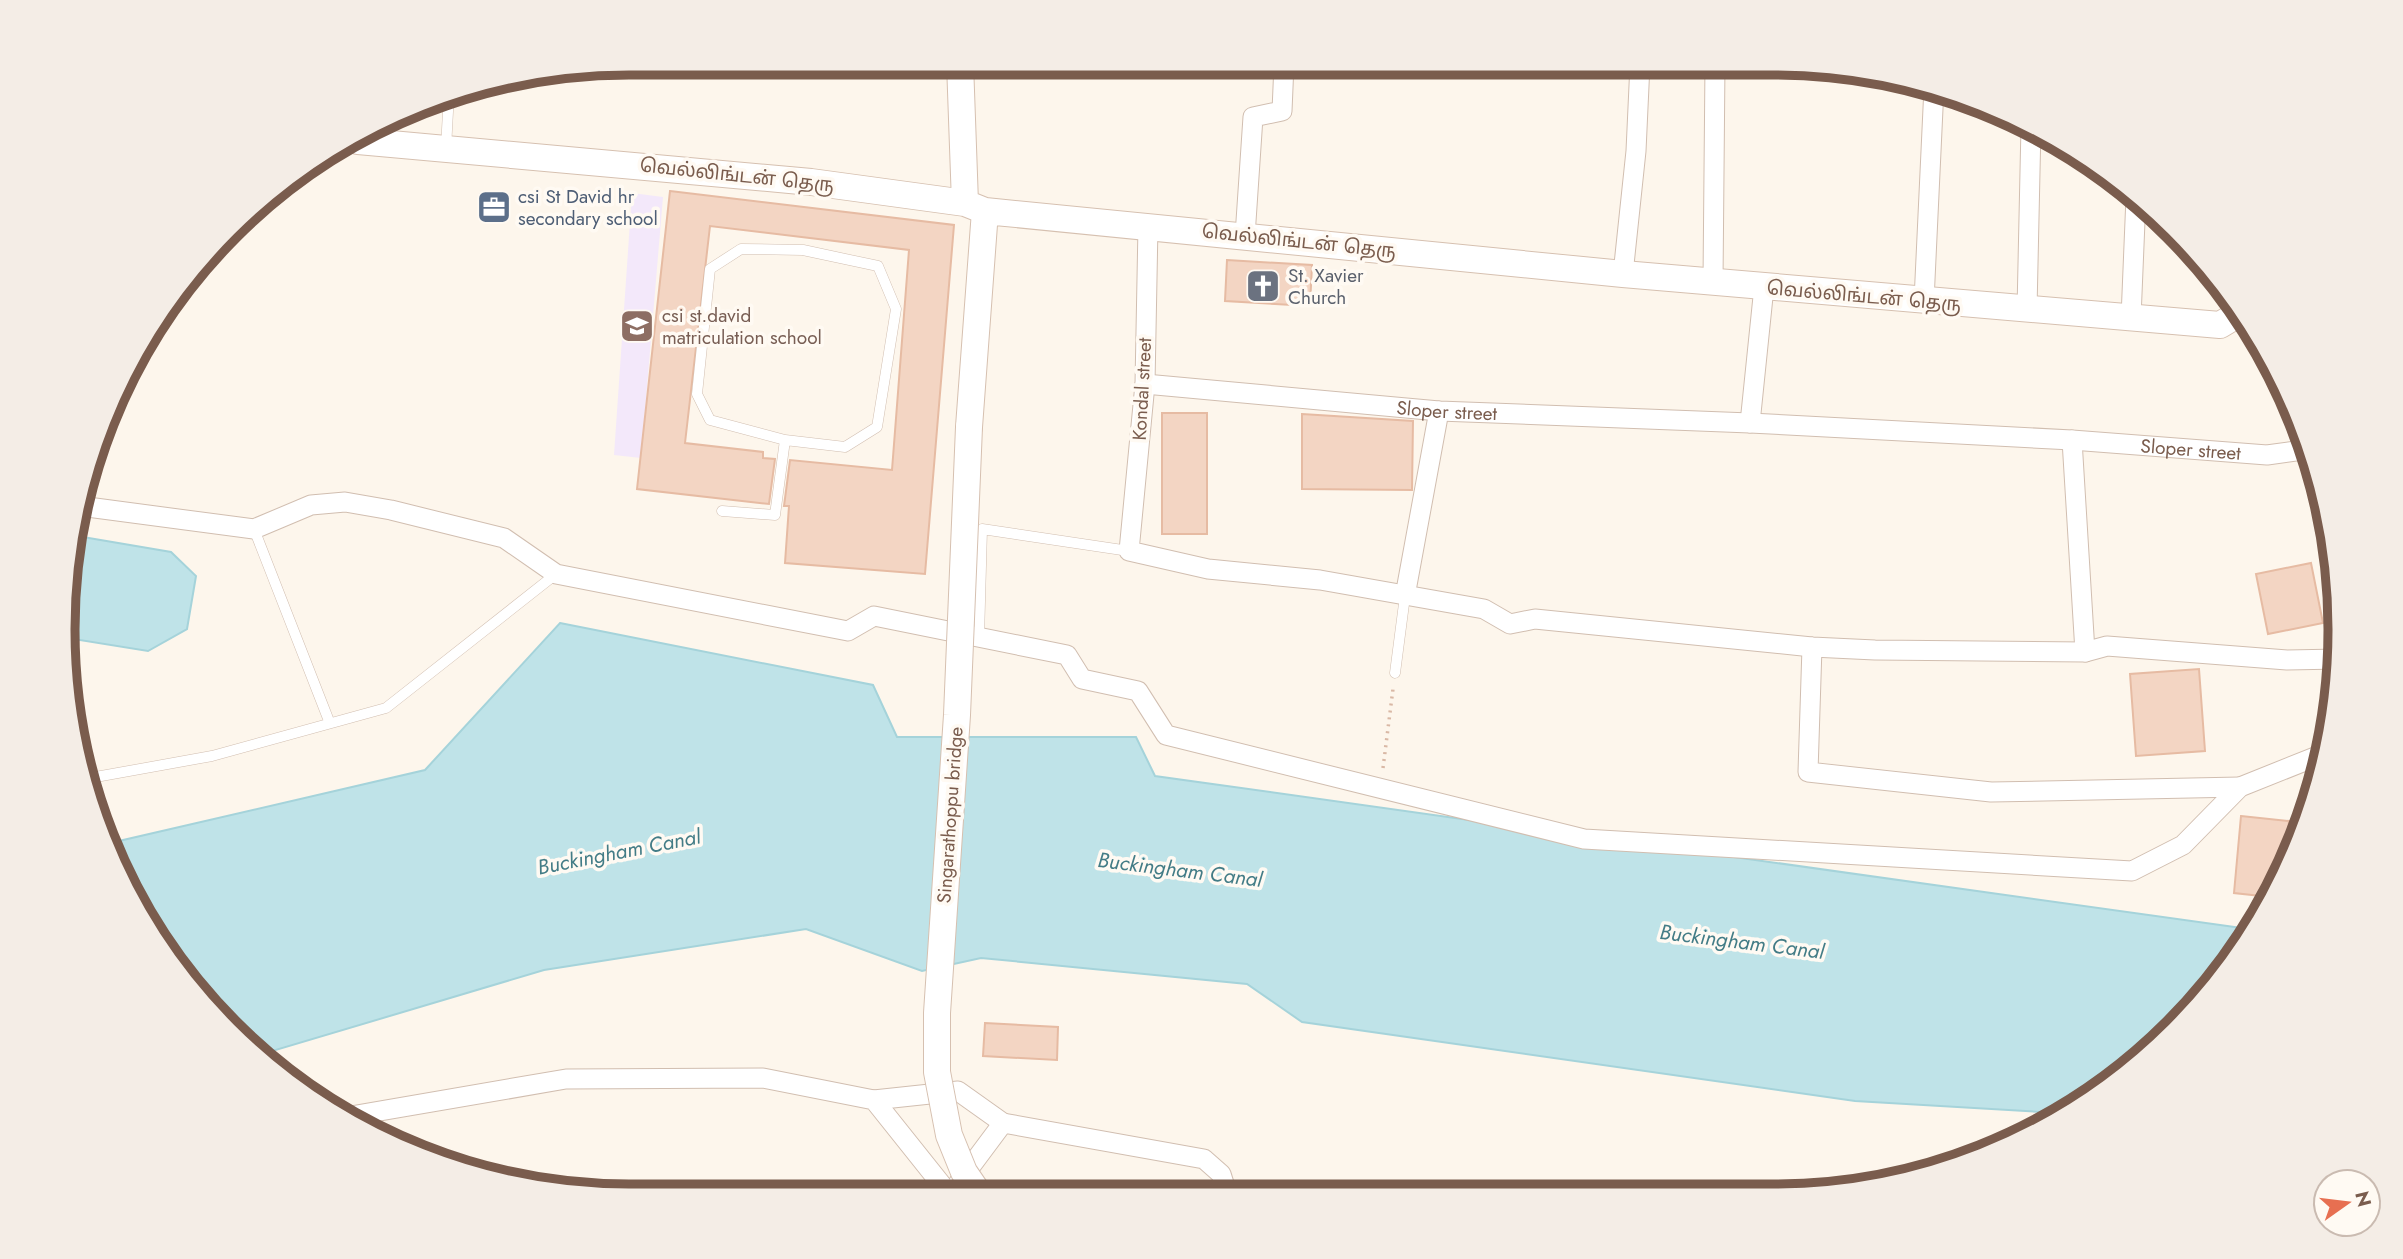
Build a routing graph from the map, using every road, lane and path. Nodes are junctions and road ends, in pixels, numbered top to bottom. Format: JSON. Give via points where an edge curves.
{"nodes":[{"id":1,"x":961,"y":75,"type":"edge"},
{"id":2,"x":1284,"y":75,"type":"edge"},
{"id":3,"x":1639,"y":75,"type":"edge"},
{"id":4,"x":1715,"y":75,"type":"edge"},
{"id":5,"x":1933,"y":99,"type":"edge"},
{"id":6,"x":448,"y":106,"type":"edge"},
{"id":7,"x":2031,"y":139,"type":"edge"},
{"id":8,"x":367,"y":142,"type":"edge"},
{"id":9,"x":446,"y":149,"type":"junction"},
{"id":10,"x":975,"y":207,"type":"junction"},
{"id":11,"x":2135,"y":210,"type":"edge"},
{"id":12,"x":1148,"y":226,"type":"junction"},
{"id":13,"x":1245,"y":236,"type":"junction"},
{"id":14,"x":1623,"y":274,"type":"junction"},
{"id":15,"x":1713,"y":281,"type":"junction"},
{"id":16,"x":1764,"y":287,"type":"junction"},
{"id":17,"x":1924,"y":301,"type":"junction"},
{"id":18,"x":2027,"y":310,"type":"junction"},
{"id":19,"x":2131,"y":318,"type":"junction"},
{"id":20,"x":2231,"y":318,"type":"edge"},
{"id":21,"x":1145,"y":384,"type":"junction"},
{"id":22,"x":1439,"y":411,"type":"junction"},
{"id":23,"x":1750,"y":423,"type":"junction"},
{"id":24,"x":785,"y":440,"type":"junction"},
{"id":25,"x":2072,"y":440,"type":"junction"},
{"id":26,"x":2298,"y":451,"type":"edge"},
{"id":27,"x":89,"y":507,"type":"edge"},
{"id":28,"x":722,"y":511,"type":"dead end"},
{"id":29,"x":254,"y":529,"type":"junction"},
{"id":30,"x":1129,"y":551,"type":"junction"},
{"id":31,"x":556,"y":574,"type":"junction"},
{"id":32,"x":1405,"y":596,"type":"junction"},
{"id":33,"x":979,"y":637,"type":"junction"},
{"id":34,"x":1812,"y":647,"type":"junction"},
{"id":35,"x":2085,"y":652,"type":"junction"},
{"id":36,"x":2327,"y":659,"type":"edge"},
{"id":37,"x":1395,"y":673,"type":"joint"},
{"id":38,"x":329,"y":721,"type":"junction"},
{"id":39,"x":2312,"y":758,"type":"edge"},
{"id":40,"x":95,"y":777,"type":"edge"},
{"id":41,"x":2240,"y":787,"type":"junction"},
{"id":42,"x":1381,"y":788,"type":"junction"},
{"id":43,"x":874,"y":1100,"type":"junction"},
{"id":44,"x":361,"y":1114,"type":"edge"},
{"id":45,"x":1003,"y":1123,"type":"junction"},
{"id":46,"x":941,"y":1184,"type":"edge"},
{"id":47,"x":957,"y":1184,"type":"edge"},
{"id":48,"x":972,"y":1184,"type":"edge"},
{"id":49,"x":1224,"y":1184,"type":"edge"}],
"edges":[{"from":1,"to":10,"type":"main road"},
{"from":2,"to":13,"type":"street","via":[[1282,111],[1253,117]]},
{"from":3,"to":14,"type":"street"},
{"from":4,"to":15,"type":"street"},
{"from":5,"to":17,"type":"street"},
{"from":6,"to":9,"type":"lane"},
{"from":7,"to":18,"type":"street"},
{"from":8,"to":9,"type":"main road","name":"வெல்லிங்டன் தெரு"},
{"from":9,"to":10,"type":"main road","name":"வெல்லிங்டன் தெரு","via":[[811,182]]},
{"from":10,"to":12,"type":"main road","name":"வெல்லிங்டன் தெரு"},
{"from":10,"to":48,"type":"main road","name":"Singarathoppu bridge","bridge":true,"via":[[957,715],[937,1013],[937,1072],[950,1135]]},
{"from":11,"to":19,"type":"street"},
{"from":12,"to":13,"type":"main road","name":"வெல்லிங்டன் தெரு"},
{"from":12,"to":21,"type":"street","name":"Kondal street"},
{"from":13,"to":14,"type":"main road","name":"வெல்லிங்டன் தெரு"},
{"from":14,"to":15,"type":"main road","name":"வெல்லிங்டன் தெரு"},
{"from":15,"to":16,"type":"main road","name":"வெல்லிங்டன் தெரு"},
{"from":16,"to":17,"type":"main road","name":"வெல்லிங்டன் தெரு"},
{"from":16,"to":23,"type":"street"},
{"from":17,"to":18,"type":"main road","name":"வெல்லிங்டன் தெரு"},
{"from":18,"to":19,"type":"main road","name":"வெல்லிங்டன் தெரு"},
{"from":19,"to":20,"type":"main road","name":"வெல்லிங்டன் தெரு","via":[[2220,325]]},
{"from":21,"to":22,"type":"street","name":"Sloper street"},
{"from":21,"to":30,"type":"street","name":"Kondal street"},
{"from":22,"to":23,"type":"street","name":"Sloper street"},
{"from":22,"to":32,"type":"street"},
{"from":23,"to":25,"type":"street","name":"Sloper street"},
{"from":24,"to":24,"type":"lane","via":[[845,447],[877,427],[896,309],[878,266],[803,250],[741,249],[710,269],[697,394],[710,420]]},
{"from":24,"to":28,"type":"lane","via":[[775,515]]},
{"from":25,"to":26,"type":"street","name":"Sloper street","via":[[2267,455]]},
{"from":25,"to":35,"type":"street"},
{"from":27,"to":29,"type":"street"},
{"from":29,"to":31,"type":"street","via":[[311,505],[345,502],[504,538]]},
{"from":29,"to":38,"type":"lane"},
{"from":30,"to":32,"type":"street","via":[[1208,569],[1320,580]]},
{"from":30,"to":33,"type":"lane","via":[[982,529]]},
{"from":31,"to":33,"type":"street","via":[[848,631],[874,616]]},
{"from":31,"to":38,"type":"lane","via":[[386,708]]},
{"from":32,"to":34,"type":"street","via":[[1484,609],[1510,624],[1535,619]]},
{"from":32,"to":37,"type":"lane"},
{"from":33,"to":42,"type":"street","via":[[1067,655],[1082,679],[1139,691],[1166,735]]},
{"from":34,"to":35,"type":"street"},
{"from":34,"to":41,"type":"street","via":[[1808,772],[1991,792]]},
{"from":35,"to":36,"type":"street","via":[[2108,646]]},
{"from":37,"to":42,"type":"path"},
{"from":38,"to":40,"type":"lane","via":[[212,756]]},
{"from":39,"to":41,"type":"street"},
{"from":41,"to":42,"type":"street","via":[[2183,845],[2132,872],[1584,839]]},
{"from":43,"to":44,"type":"street","via":[[763,1078],[566,1079]]},
{"from":43,"to":45,"type":"street","via":[[958,1091]]},
{"from":43,"to":46,"type":"street"},
{"from":45,"to":47,"type":"street"},
{"from":45,"to":49,"type":"street","via":[[1204,1159],[1221,1174]]}]}
